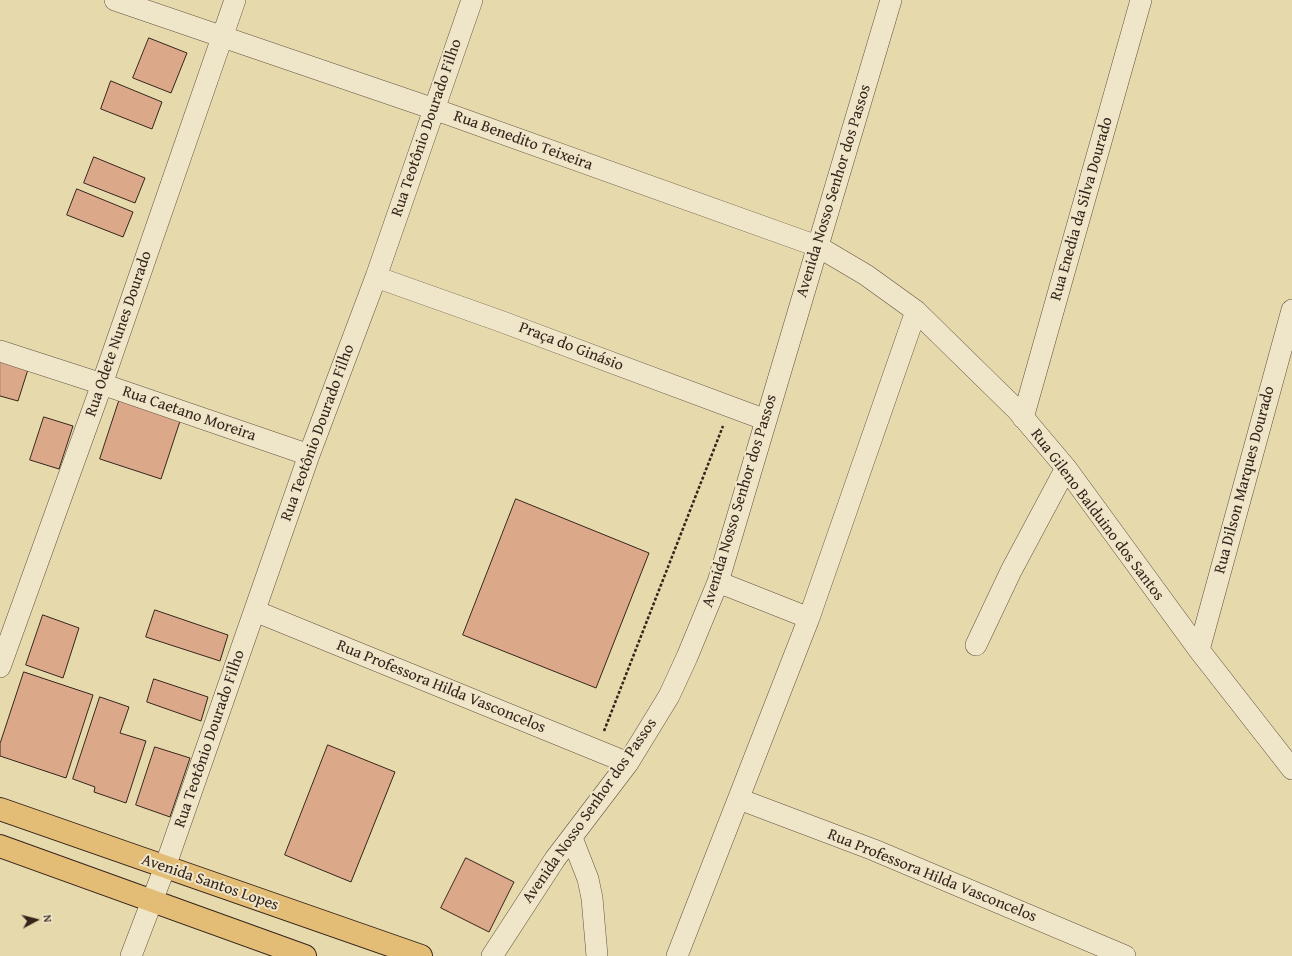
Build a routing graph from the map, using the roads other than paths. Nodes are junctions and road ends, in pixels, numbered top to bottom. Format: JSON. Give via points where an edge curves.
{"nodes":[{"id":1,"x":115,"y":0,"type":"edge"},
{"id":2,"x":235,"y":0,"type":"edge"},
{"id":3,"x":472,"y":0,"type":"edge"},
{"id":4,"x":891,"y":0,"type":"edge"},
{"id":5,"x":1142,"y":0,"type":"edge"},
{"id":6,"x":222,"y":38,"type":"junction"},
{"id":7,"x":434,"y":109,"type":"junction"},
{"id":8,"x":817,"y":246,"type":"junction"},
{"id":9,"x":376,"y":277,"type":"junction"},
{"id":10,"x":1292,"y":310,"type":"edge"},
{"id":11,"x":916,"y":311,"type":"junction"},
{"id":12,"x":0,"y":351,"type":"edge"},
{"id":13,"x":102,"y":384,"type":"junction"},
{"id":14,"x":1024,"y":418,"type":"junction"},
{"id":15,"x":766,"y":420,"type":"junction"},
{"id":16,"x":309,"y":455,"type":"junction"},
{"id":17,"x":1066,"y":468,"type":"junction"},
{"id":18,"x":718,"y":582,"type":"junction"},
{"id":19,"x":255,"y":611,"type":"junction"},
{"id":20,"x":809,"y":618,"type":"junction"},
{"id":21,"x":976,"y":645,"type":"dead end"},
{"id":22,"x":1199,"y":650,"type":"junction"},
{"id":23,"x":0,"y":667,"type":"edge"},
{"id":24,"x":628,"y":763,"type":"junction"},
{"id":25,"x":1292,"y":769,"type":"edge"},
{"id":26,"x":739,"y":799,"type":"junction"},
{"id":27,"x":0,"y":809,"type":"edge"},
{"id":28,"x":572,"y":838,"type":"junction"},
{"id":29,"x":0,"y":846,"type":"edge"},
{"id":30,"x":165,"y":867,"type":"junction"},
{"id":31,"x":152,"y":899,"type":"junction"},
{"id":32,"x":131,"y":956,"type":"edge"},
{"id":33,"x":305,"y":956,"type":"edge"},
{"id":34,"x":421,"y":956,"type":"edge"},
{"id":35,"x":492,"y":956,"type":"edge"},
{"id":36,"x":597,"y":956,"type":"edge"},
{"id":37,"x":677,"y":956,"type":"edge"},
{"id":38,"x":1125,"y":956,"type":"edge"}],
"edges":[{"from":1,"to":6,"type":"street","name":"Rua Benedito Teixeira"},
{"from":2,"to":6,"type":"street","name":"Rua Odete Nunes Dourado"},
{"from":3,"to":7,"type":"street","name":"Rua Teotônio Dourado Filho"},
{"from":4,"to":8,"type":"street","name":"Avenida Nosso Senhor dos Passos"},
{"from":5,"to":14,"type":"street","name":"Rua Enedia da Silva Dourado"},
{"from":6,"to":7,"type":"street","name":"Rua Benedito Teixeira"},
{"from":6,"to":13,"type":"street","name":"Rua Odete Nunes Dourado"},
{"from":7,"to":8,"type":"street","name":"Rua Benedito Teixeira"},
{"from":7,"to":9,"type":"street","name":"Rua Teotônio Dourado Filho"},
{"from":8,"to":11,"type":"street","name":"Rua Gileno Balduino dos Santos","via":[[866,275]]},
{"from":8,"to":15,"type":"street","name":"Avenida Nosso Senhor dos Passos"},
{"from":9,"to":15,"type":"street","name":"Praça do Ginásio"},
{"from":9,"to":16,"type":"street","name":"Rua Teotônio Dourado Filho"},
{"from":10,"to":22,"type":"street","name":"Rua Dilson Marques Dourado"},
{"from":11,"to":14,"type":"street","name":"Rua Gileno Balduino dos Santos"},
{"from":11,"to":20,"type":"street"},
{"from":12,"to":13,"type":"street","name":"Rua Caetano Moreira"},
{"from":13,"to":16,"type":"street","name":"Rua Caetano Moreira"},
{"from":13,"to":23,"type":"street","name":"Rua Odete Nunes Dourado"},
{"from":14,"to":17,"type":"street","name":"Rua Gileno Balduino dos Santos"},
{"from":15,"to":18,"type":"street","name":"Avenida Nosso Senhor dos Passos"},
{"from":16,"to":19,"type":"street","name":"Rua Teotônio Dourado Filho"},
{"from":17,"to":21,"type":"street","via":[[1011,571]]},
{"from":17,"to":22,"type":"street","name":"Rua Gileno Balduino dos Santos"},
{"from":18,"to":20,"type":"street"},
{"from":18,"to":24,"type":"street","name":"Avenida Nosso Senhor dos Passos","via":[[669,696]]},
{"from":19,"to":24,"type":"street","name":"Rua Professora Hilda Vasconcelos"},
{"from":19,"to":30,"type":"street","name":"Rua Teotônio Dourado Filho"},
{"from":20,"to":26,"type":"street"},
{"from":22,"to":25,"type":"street","name":"Rua Gileno Balduino dos Santos"},
{"from":24,"to":28,"type":"street","name":"Avenida Nosso Senhor dos Passos"},
{"from":26,"to":37,"type":"street"},
{"from":26,"to":38,"type":"street","name":"Rua Professora Hilda Vasconcelos","via":[[874,850]]},
{"from":27,"to":30,"type":"main road","name":"Avenida Santos Lopes"},
{"from":28,"to":35,"type":"street","name":"Avenida Nosso Senhor dos Passos","via":[[527,900]]},
{"from":28,"to":36,"type":"street","via":[[588,879]]},
{"from":29,"to":31,"type":"main road"},
{"from":30,"to":31,"type":"street","name":"Rua Teotônio Dourado Filho"},
{"from":30,"to":34,"type":"main road","name":"Avenida Santos Lopes"},
{"from":31,"to":32,"type":"street","name":"Rua Teotônio Dourado Filho"},
{"from":31,"to":33,"type":"main road"}]}
